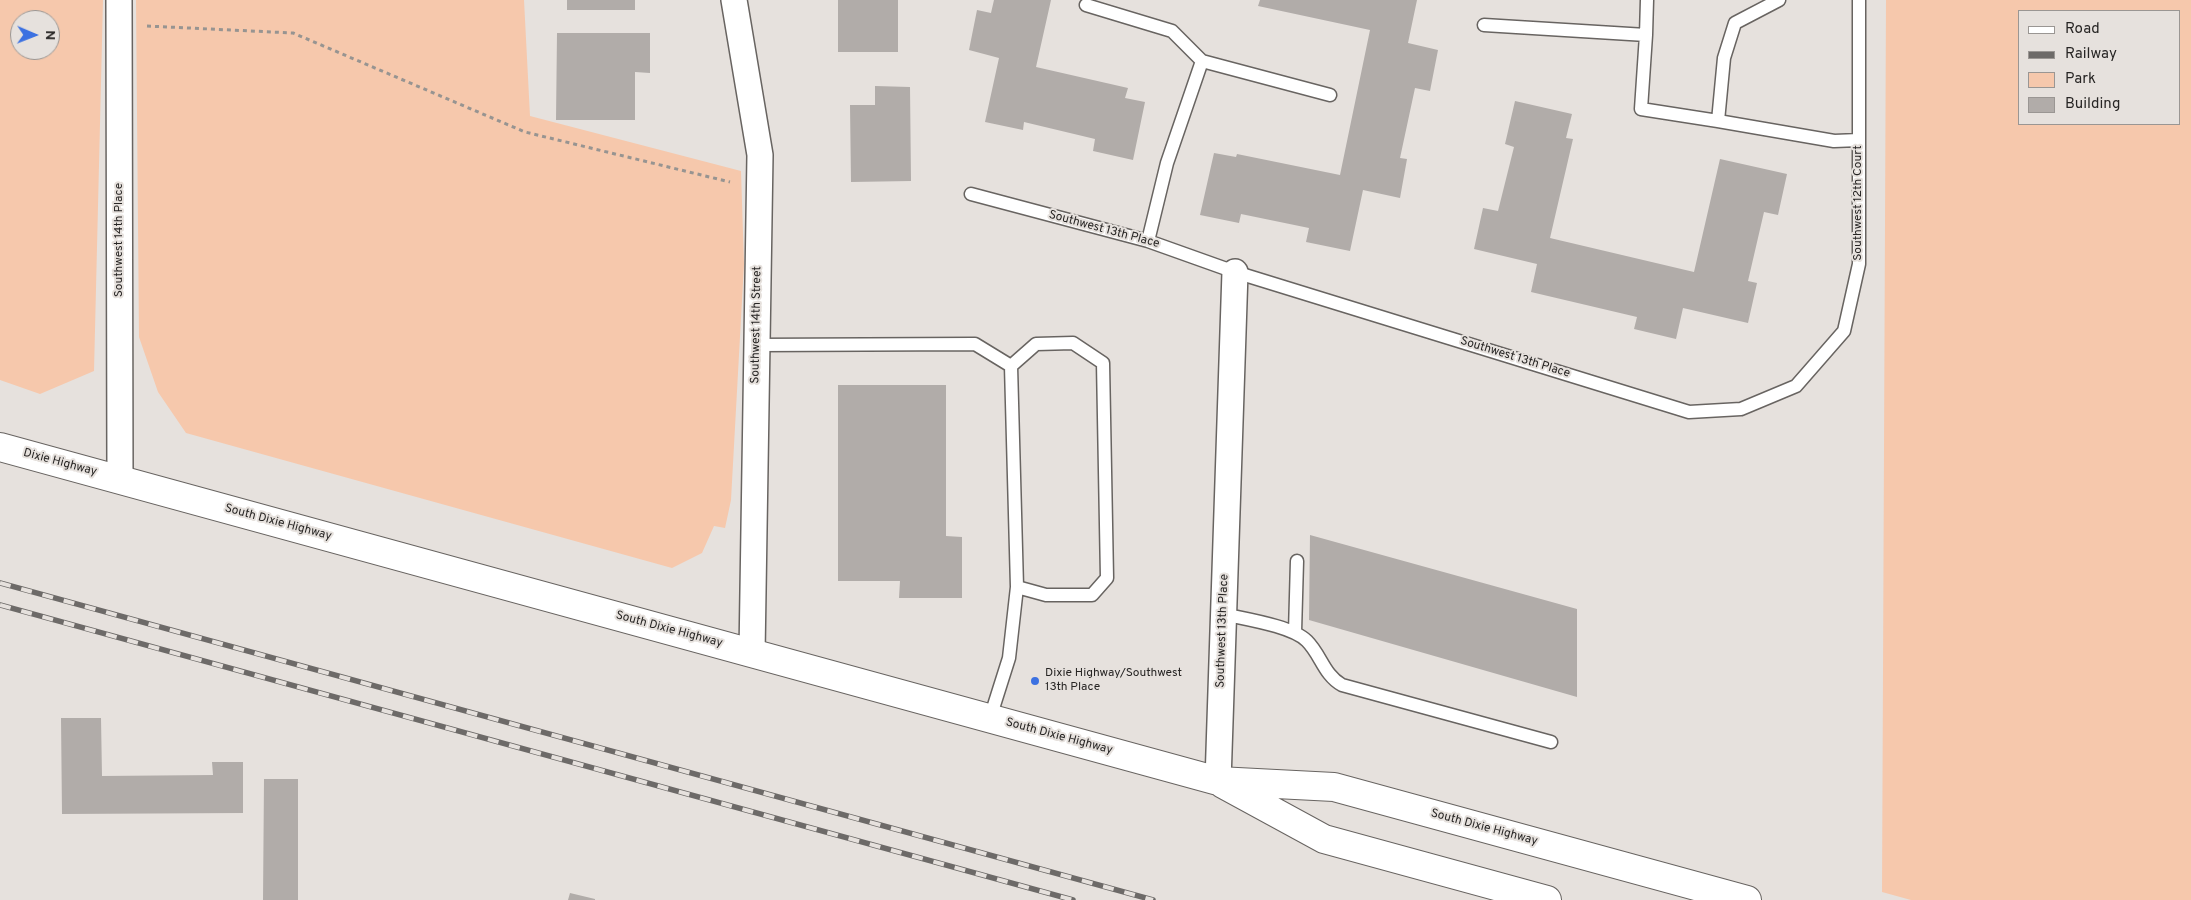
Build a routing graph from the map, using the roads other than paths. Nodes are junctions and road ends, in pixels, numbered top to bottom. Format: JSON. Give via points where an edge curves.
{"nodes":[{"id":1,"x":734,"y":0,"type":"edge"},
{"id":2,"x":1647,"y":0,"type":"edge"},
{"id":3,"x":1779,"y":0,"type":"edge"},
{"id":4,"x":1859,"y":0,"type":"edge"},
{"id":5,"x":1086,"y":5,"type":"dead end"},
{"id":6,"x":119,"y":12,"type":"edge"},
{"id":7,"x":1484,"y":25,"type":"dead end"},
{"id":8,"x":1646,"y":35,"type":"junction"},
{"id":9,"x":1202,"y":61,"type":"junction"},
{"id":10,"x":1330,"y":95,"type":"dead end"},
{"id":11,"x":1718,"y":121,"type":"junction"},
{"id":12,"x":1859,"y":140,"type":"junction"},
{"id":13,"x":971,"y":194,"type":"dead end"},
{"id":14,"x":1148,"y":241,"type":"junction"},
{"id":15,"x":1235,"y":272,"type":"junction"},
{"id":16,"x":757,"y":345,"type":"junction"},
{"id":17,"x":1011,"y":366,"type":"junction"},
{"id":18,"x":1796,"y":386,"type":"joint"},
{"id":19,"x":0,"y":447,"type":"edge"},
{"id":20,"x":120,"y":480,"type":"junction"},
{"id":21,"x":1297,"y":560,"type":"dead end"},
{"id":22,"x":1017,"y":587,"type":"junction"},
{"id":23,"x":1223,"y":614,"type":"junction"},
{"id":24,"x":1295,"y":632,"type":"junction"},
{"id":25,"x":752,"y":653,"type":"junction"},
{"id":26,"x":990,"y":718,"type":"junction"},
{"id":27,"x":1551,"y":742,"type":"dead end"},
{"id":28,"x":1218,"y":780,"type":"junction"},
{"id":29,"x":1547,"y":900,"type":"edge"},
{"id":30,"x":1746,"y":900,"type":"edge"}],
"edges":[{"from":1,"to":16,"type":"street","name":"Southwest 14th Street","via":[[760,156]]},
{"from":2,"to":8,"type":"lane"},
{"from":3,"to":11,"type":"lane","via":[[1735,23],[1724,58]]},
{"from":4,"to":12,"type":"lane","name":"Southwest 12th Court"},
{"from":5,"to":9,"type":"lane","via":[[1172,31]]},
{"from":6,"to":20,"type":"street","name":"Southwest 14th Place"},
{"from":7,"to":8,"type":"lane"},
{"from":8,"to":11,"type":"lane","via":[[1641,109]]},
{"from":9,"to":10,"type":"lane"},
{"from":9,"to":14,"type":"lane","via":[[1167,163]]},
{"from":11,"to":12,"type":"lane","via":[[1834,141]]},
{"from":12,"to":18,"type":"lane","name":"Southwest 12th Court","via":[[1859,264],[1844,331]]},
{"from":13,"to":14,"type":"lane","name":"Southwest 13th Place"},
{"from":14,"to":15,"type":"lane","name":"Southwest 13th Place"},
{"from":15,"to":18,"type":"lane","name":"Southwest 13th Place","via":[[1689,412],[1741,409]]},
{"from":15,"to":23,"type":"street","name":"Southwest 13th Place"},
{"from":16,"to":17,"type":"lane","via":[[976,344]]},
{"from":16,"to":25,"type":"street","name":"Southwest 14th Street"},
{"from":17,"to":22,"type":"lane"},
{"from":17,"to":22,"type":"lane","via":[[1036,344],[1073,343],[1103,363],[1107,578],[1092,595],[1046,595]]},
{"from":19,"to":20,"type":"main road","name":"Dixie Highway"},
{"from":20,"to":25,"type":"main road","name":"South Dixie Highway"},
{"from":21,"to":24,"type":"lane"},
{"from":22,"to":26,"type":"lane","via":[[1008,658]]},
{"from":23,"to":24,"type":"lane"},
{"from":23,"to":28,"type":"street","name":"Southwest 13th Place"},
{"from":24,"to":27,"type":"lane","via":[[1318,654],[1332,680],[1342,685]]},
{"from":25,"to":26,"type":"main road","name":"South Dixie Highway"},
{"from":26,"to":28,"type":"main road","name":"South Dixie Highway"},
{"from":28,"to":29,"type":"main road","name":"South Dixie Highway","via":[[1324,839]]},
{"from":28,"to":30,"type":"main road","name":"South Dixie Highway","via":[[1334,787]]}]}
